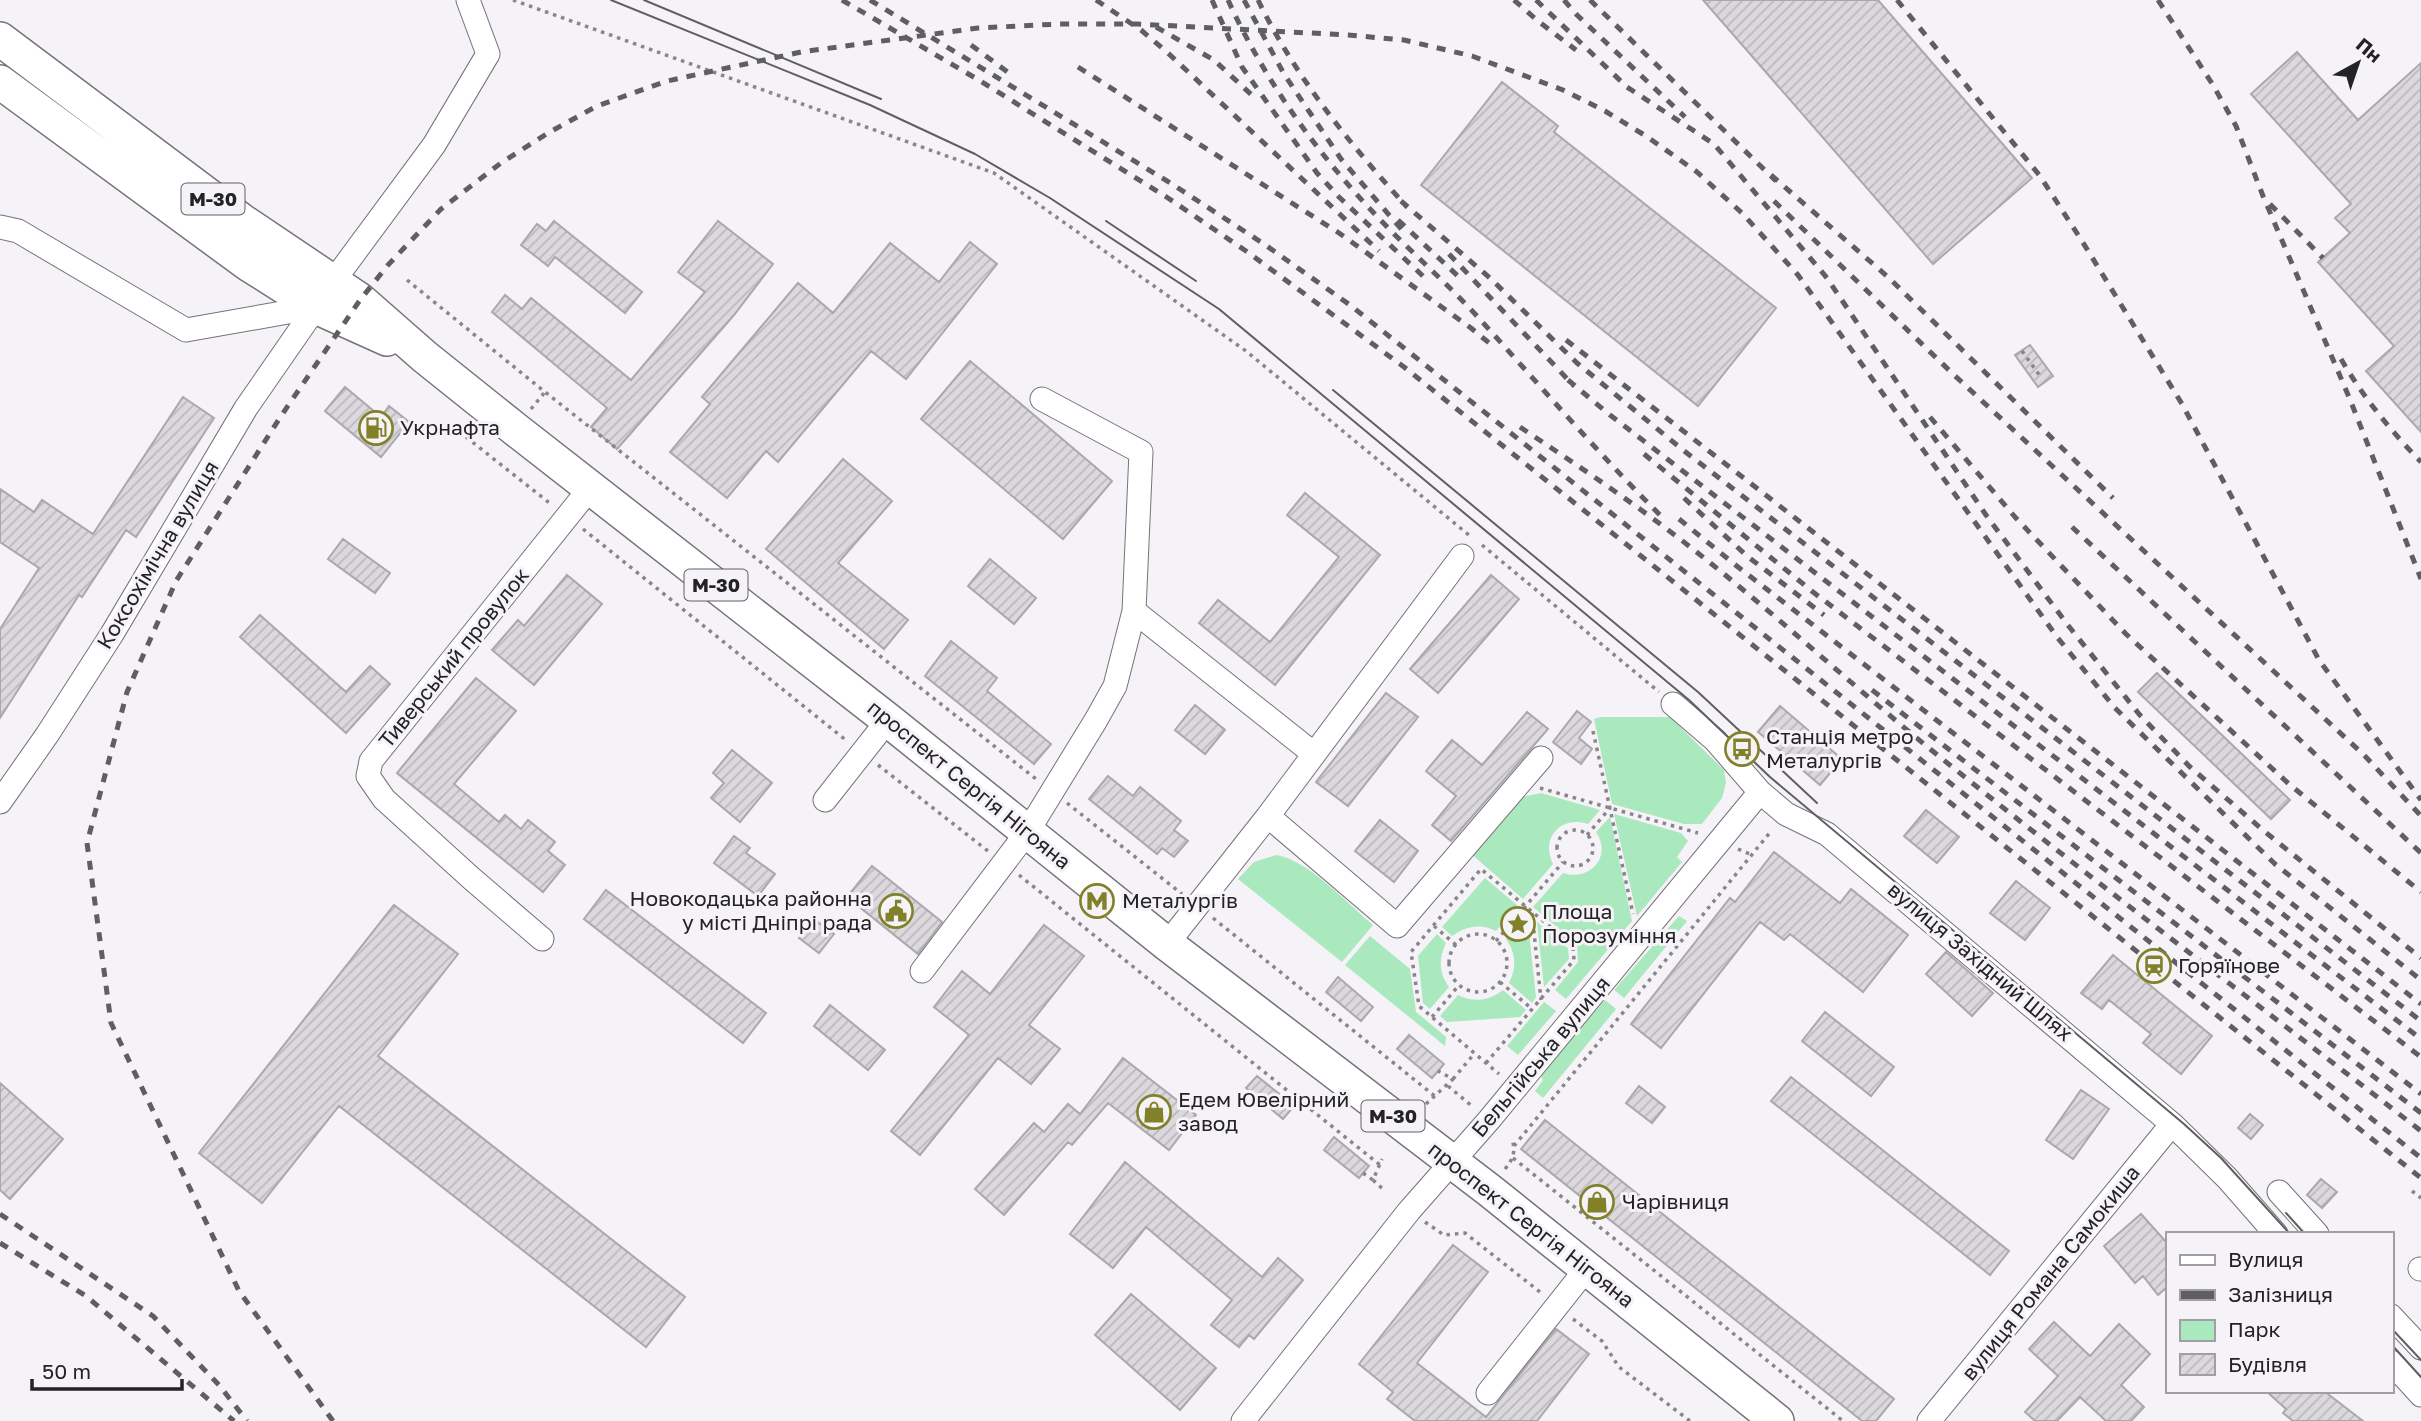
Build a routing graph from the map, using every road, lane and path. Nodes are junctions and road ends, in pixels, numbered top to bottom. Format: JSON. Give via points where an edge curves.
{"nodes":[{"id":1,"x":468,"y":0,"type":"edge"},
{"id":2,"x":513,"y":0,"type":"edge"},
{"id":3,"x":0,"y":39,"type":"edge"},
{"id":4,"x":0,"y":82,"type":"edge"},
{"id":5,"x":0,"y":227,"type":"edge"},
{"id":6,"x":407,"y":280,"type":"dead end"},
{"id":7,"x":324,"y":295,"type":"junction"},
{"id":8,"x":2022,"y":351,"type":"dead end"},
{"id":9,"x":2040,"y":376,"type":"dead end"},
{"id":10,"x":1042,"y":399,"type":"dead end"},
{"id":11,"x":466,"y":437,"type":"dead end"},
{"id":12,"x":591,"y":487,"type":"junction"},
{"id":13,"x":567,"y":516,"type":"junction"},
{"id":14,"x":1471,"y":546,"type":"junction"},
{"id":15,"x":1134,"y":611,"type":"junction"},
{"id":16,"x":1673,"y":704,"type":"joint"},
{"id":17,"x":888,"y":720,"type":"junction"},
{"id":18,"x":1593,"y":731,"type":"dead end"},
{"id":19,"x":862,"y":753,"type":"junction"},
{"id":20,"x":1314,"y":754,"type":"junction"},
{"id":21,"x":1541,"y":758,"type":"dead end"},
{"id":22,"x":1520,"y":782,"type":"junction"},
{"id":23,"x":1052,"y":791,"type":"junction"},
{"id":24,"x":1760,"y":792,"type":"junction"},
{"id":25,"x":825,"y":800,"type":"dead end"},
{"id":26,"x":0,"y":802,"type":"edge"},
{"id":27,"x":1610,"y":808,"type":"junction"},
{"id":28,"x":1786,"y":814,"type":"junction"},
{"id":29,"x":1268,"y":816,"type":"junction"},
{"id":30,"x":1028,"y":831,"type":"junction"},
{"id":31,"x":1587,"y":835,"type":"junction"},
{"id":32,"x":1720,"y":842,"type":"junction"},
{"id":33,"x":1752,"y":855,"type":"junction"},
{"id":34,"x":1563,"y":862,"type":"junction"},
{"id":35,"x":1004,"y":863,"type":"junction"},
{"id":36,"x":1197,"y":905,"type":"junction"},
{"id":37,"x":1526,"y":906,"type":"junction"},
{"id":38,"x":1532,"y":911,"type":"junction"},
{"id":39,"x":1434,"y":926,"type":"junction"},
{"id":40,"x":542,"y":939,"type":"dead end"},
{"id":41,"x":1496,"y":940,"type":"junction"},
{"id":42,"x":1639,"y":941,"type":"junction"},
{"id":43,"x":1167,"y":944,"type":"junction"},
{"id":44,"x":1456,"y":945,"type":"junction"},
{"id":45,"x":922,"y":971,"type":"dead end"},
{"id":46,"x":1500,"y":982,"type":"junction"},
{"id":47,"x":1459,"y":985,"type":"junction"},
{"id":48,"x":1541,"y":1000,"type":"junction"},
{"id":49,"x":1532,"y":1009,"type":"junction"},
{"id":50,"x":1432,"y":1017,"type":"junction"},
{"id":51,"x":1474,"y":1053,"type":"junction"},
{"id":52,"x":1486,"y":1063,"type":"junction"},
{"id":53,"x":1438,"y":1071,"type":"dead end"},
{"id":54,"x":1453,"y":1079,"type":"junction"},
{"id":55,"x":1448,"y":1086,"type":"junction"},
{"id":56,"x":1515,"y":1088,"type":"junction"},
{"id":57,"x":1436,"y":1097,"type":"junction"},
{"id":58,"x":1426,"y":1104,"type":"dead end"},
{"id":59,"x":1477,"y":1110,"type":"dead end"},
{"id":60,"x":2172,"y":1124,"type":"junction"},
{"id":61,"x":1511,"y":1139,"type":"dead end"},
{"id":62,"x":1514,"y":1146,"type":"junction"},
{"id":63,"x":1513,"y":1158,"type":"junction"},
{"id":64,"x":1382,"y":1159,"type":"dead end"},
{"id":65,"x":1451,"y":1162,"type":"junction"},
{"id":66,"x":1380,"y":1165,"type":"junction"},
{"id":67,"x":1505,"y":1169,"type":"dead end"},
{"id":68,"x":1363,"y":1173,"type":"dead end"},
{"id":69,"x":1373,"y":1180,"type":"junction"},
{"id":70,"x":1385,"y":1191,"type":"dead end"},
{"id":71,"x":2412,"y":1191,"type":"dead end"},
{"id":72,"x":2279,"y":1192,"type":"dead end"},
{"id":73,"x":2421,"y":1198,"type":"edge"},
{"id":74,"x":1426,"y":1214,"type":"dead end"},
{"id":75,"x":1422,"y":1220,"type":"dead end"},
{"id":76,"x":2274,"y":1232,"type":"edge"},
{"id":77,"x":2315,"y":1232,"type":"edge"},
{"id":78,"x":1587,"y":1268,"type":"junction"},
{"id":79,"x":2393,"y":1318,"type":"edge"},
{"id":80,"x":2421,"y":1348,"type":"edge"},
{"id":81,"x":2393,"y":1364,"type":"edge"},
{"id":82,"x":1488,"y":1393,"type":"dead end"},
{"id":83,"x":2421,"y":1395,"type":"edge"},
{"id":84,"x":1243,"y":1421,"type":"edge"},
{"id":85,"x":1777,"y":1421,"type":"edge"},
{"id":86,"x":1843,"y":1421,"type":"edge"},
{"id":87,"x":1929,"y":1421,"type":"edge"}],
"edges":[{"from":1,"to":7,"type":"street","name":"Коксохімічна вулиця","via":[[488,54],[434,145]]},
{"from":2,"to":14,"type":"path","via":[[994,173],[1247,351]]},
{"from":3,"to":7,"type":"highway","name":"проспект Сергія Нігояна","number":"М-30","via":[[241,220]]},
{"from":4,"to":7,"type":"highway","name":"проспект Сергія Нігояна","number":"М-30","via":[[248,264]]},
{"from":5,"to":7,"type":"street","via":[[18,231],[186,330]]},
{"from":6,"to":23,"type":"path"},
{"from":7,"to":12,"type":"highway","name":"проспект Сергія Нігояна","number":"М-30","via":[[425,357]]},
{"from":7,"to":26,"type":"street","name":"Коксохімічна вулиця","via":[[246,408],[104,645]]},
{"from":8,"to":9,"type":"path"},
{"from":10,"to":15,"type":"street","via":[[1142,452]]},
{"from":11,"to":13,"type":"path"},
{"from":12,"to":13,"type":"street","name":"Тиверський провулок"},
{"from":12,"to":17,"type":"highway","name":"проспект Сергія Нігояна","number":"М-30"},
{"from":13,"to":19,"type":"path"},
{"from":13,"to":40,"type":"street","name":"Тиверський провулок","via":[[371,761],[368,776],[384,799]]},
{"from":14,"to":16,"type":"path"},
{"from":14,"to":20,"type":"street"},
{"from":15,"to":20,"type":"street"},
{"from":15,"to":23,"type":"street","via":[[1115,686]]},
{"from":16,"to":24,"type":"street","name":"вулиця Західний Шлях","via":[[1715,740]]},
{"from":17,"to":19,"type":"street"},
{"from":17,"to":30,"type":"highway","name":"проспект Сергія Нігояна","number":"М-30"},
{"from":18,"to":27,"type":"path"},
{"from":19,"to":25,"type":"street"},
{"from":19,"to":35,"type":"path"},
{"from":20,"to":29,"type":"street"},
{"from":21,"to":22,"type":"street"},
{"from":22,"to":27,"type":"path"},
{"from":22,"to":29,"type":"street","via":[[1397,926]]},
{"from":23,"to":30,"type":"street"},
{"from":23,"to":36,"type":"path"},
{"from":24,"to":28,"type":"street","name":"вулиця Західний Шлях"},
{"from":24,"to":32,"type":"street","name":"Бельгійська вулиця"},
{"from":27,"to":31,"type":"path"},
{"from":27,"to":32,"type":"path"},
{"from":27,"to":42,"type":"path"},
{"from":28,"to":33,"type":"path"},
{"from":28,"to":60,"type":"street","name":"вулиця Західний Шлях","via":[[1827,834]]},
{"from":29,"to":36,"type":"street"},
{"from":30,"to":35,"type":"street"},
{"from":30,"to":43,"type":"highway","name":"проспект Сергія Нігояна","number":"М-30"},
{"from":31,"to":34,"type":"path","via":[[1592,844],[1589,860],[1574,866]]},
{"from":31,"to":34,"type":"path","via":[[1576,830],[1564,834],[1558,851]]},
{"from":32,"to":33,"type":"path"},
{"from":32,"to":42,"type":"street","name":"Бельгійська вулиця"},
{"from":33,"to":62,"type":"path"},
{"from":34,"to":37,"type":"path"},
{"from":35,"to":45,"type":"street"},
{"from":35,"to":66,"type":"path"},
{"from":36,"to":43,"type":"street"},
{"from":36,"to":57,"type":"path"},
{"from":37,"to":38,"type":"path"},
{"from":37,"to":39,"type":"path","via":[[1481,869]]},
{"from":37,"to":41,"type":"path"},
{"from":38,"to":48,"type":"path"},
{"from":38,"to":48,"type":"path","via":[[1573,946],[1574,960]]},
{"from":39,"to":44,"type":"path"},
{"from":39,"to":50,"type":"path","via":[[1411,952],[1419,1006]]},
{"from":41,"to":44,"type":"path","via":[[1474,934]]},
{"from":41,"to":46,"type":"path","via":[[1507,961]]},
{"from":42,"to":56,"type":"street","name":"Бельгійська вулиця"},
{"from":43,"to":65,"type":"highway","name":"проспект Сергія Нігояна","number":"М-30"},
{"from":44,"to":47,"type":"path","via":[[1449,968]]},
{"from":46,"to":47,"type":"path","via":[[1477,992]]},
{"from":46,"to":49,"type":"path"},
{"from":47,"to":50,"type":"path"},
{"from":48,"to":49,"type":"path"},
{"from":49,"to":52,"type":"path"},
{"from":50,"to":51,"type":"path"},
{"from":51,"to":52,"type":"path"},
{"from":51,"to":54,"type":"path"},
{"from":52,"to":56,"type":"path"},
{"from":53,"to":54,"type":"path"},
{"from":54,"to":55,"type":"path"},
{"from":55,"to":57,"type":"path"},
{"from":55,"to":59,"type":"path"},
{"from":56,"to":65,"type":"street","name":"Бельгійська вулиця"},
{"from":57,"to":58,"type":"path"},
{"from":60,"to":76,"type":"street","name":"вулиця Західний Шлях"},
{"from":60,"to":87,"type":"street","name":"вулиця Романа Самокиша"},
{"from":61,"to":62,"type":"path"},
{"from":62,"to":63,"type":"path"},
{"from":63,"to":67,"type":"path"},
{"from":63,"to":86,"type":"path"},
{"from":64,"to":66,"type":"path"},
{"from":65,"to":78,"type":"highway","name":"проспект Сергія Нігояна","number":"М-30"},
{"from":65,"to":84,"type":"street","name":"Бельгійська вулиця"},
{"from":66,"to":69,"type":"path"},
{"from":68,"to":69,"type":"path"},
{"from":69,"to":70,"type":"path"},
{"from":71,"to":73,"type":"path"},
{"from":72,"to":77,"type":"street"},
{"from":74,"to":75,"type":"path"},
{"from":78,"to":82,"type":"street"},
{"from":78,"to":85,"type":"highway","name":"проспект Сергія Нігояна","number":"М-30"},
{"from":79,"to":80,"type":"street"},
{"from":81,"to":83,"type":"street"}]}
